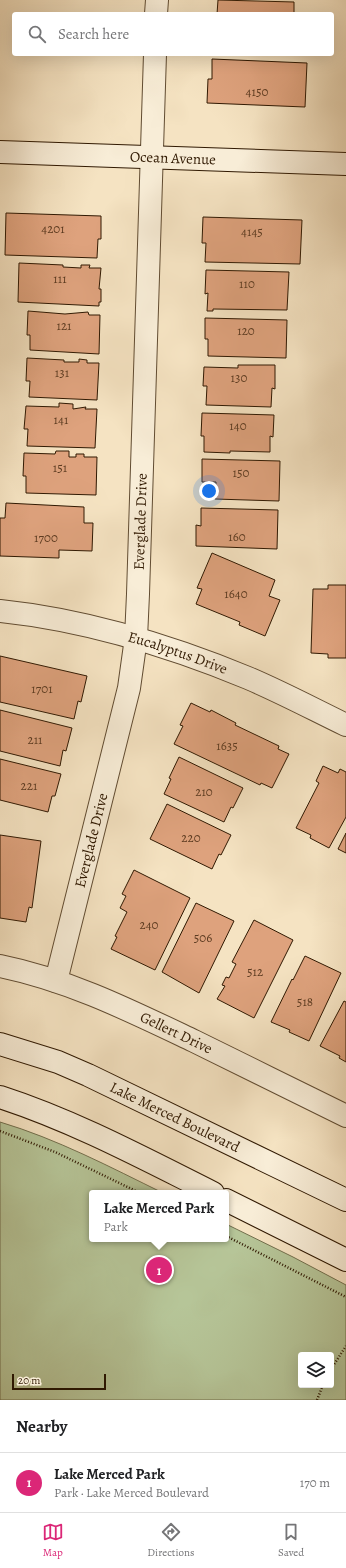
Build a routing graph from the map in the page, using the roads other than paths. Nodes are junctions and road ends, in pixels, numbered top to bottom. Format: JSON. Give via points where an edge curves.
{"nodes":[{"id":1,"x":157,"y":0,"type":"edge"},
{"id":2,"x":156,"y":12,"type":"edge"},
{"id":3,"x":155,"y":56,"type":"edge"},
{"id":4,"x":0,"y":152,"type":"edge"},
{"id":5,"x":152,"y":157,"type":"junction"},
{"id":6,"x":346,"y":164,"type":"edge"},
{"id":7,"x":0,"y":611,"type":"edge"},
{"id":8,"x":136,"y":638,"type":"junction"},
{"id":9,"x":346,"y":725,"type":"edge"},
{"id":10,"x":0,"y":966,"type":"edge"},
{"id":11,"x":56,"y":980,"type":"junction"},
{"id":12,"x":0,"y":1044,"type":"edge"},
{"id":13,"x":0,"y":1097,"type":"edge"},
{"id":14,"x":346,"y":1116,"type":"edge"},
{"id":15,"x":207,"y":1190,"type":"edge"},
{"id":16,"x":346,"y":1200,"type":"edge"},
{"id":17,"x":229,"y":1202,"type":"edge"},
{"id":18,"x":346,"y":1260,"type":"edge"}],
"edges":[{"from":1,"to":2,"type":"street"},
{"from":3,"to":5,"type":"street","name":"Everglade Drive"},
{"from":4,"to":5,"type":"street","name":"Ocean Avenue"},
{"from":5,"to":6,"type":"street","name":"Ocean Avenue"},
{"from":5,"to":8,"type":"street","name":"Everglade Drive"},
{"from":7,"to":8,"type":"street","name":"Eucalyptus Drive","via":[[56,620]]},
{"from":8,"to":9,"type":"street","name":"Eucalyptus Drive","via":[[248,678]]},
{"from":8,"to":11,"type":"street","name":"Everglade Drive","via":[[129,688]]},
{"from":10,"to":11,"type":"street","name":"Gellert Drive"},
{"from":11,"to":14,"type":"street","name":"Gellert Drive","via":[[138,1014]]},
{"from":12,"to":16,"type":"street","name":"Lake Merced Boulevard","via":[[58,1062],[88,1075]]},
{"from":13,"to":15,"type":"street","via":[[68,1122]]},
{"from":17,"to":18,"type":"street"}]}
